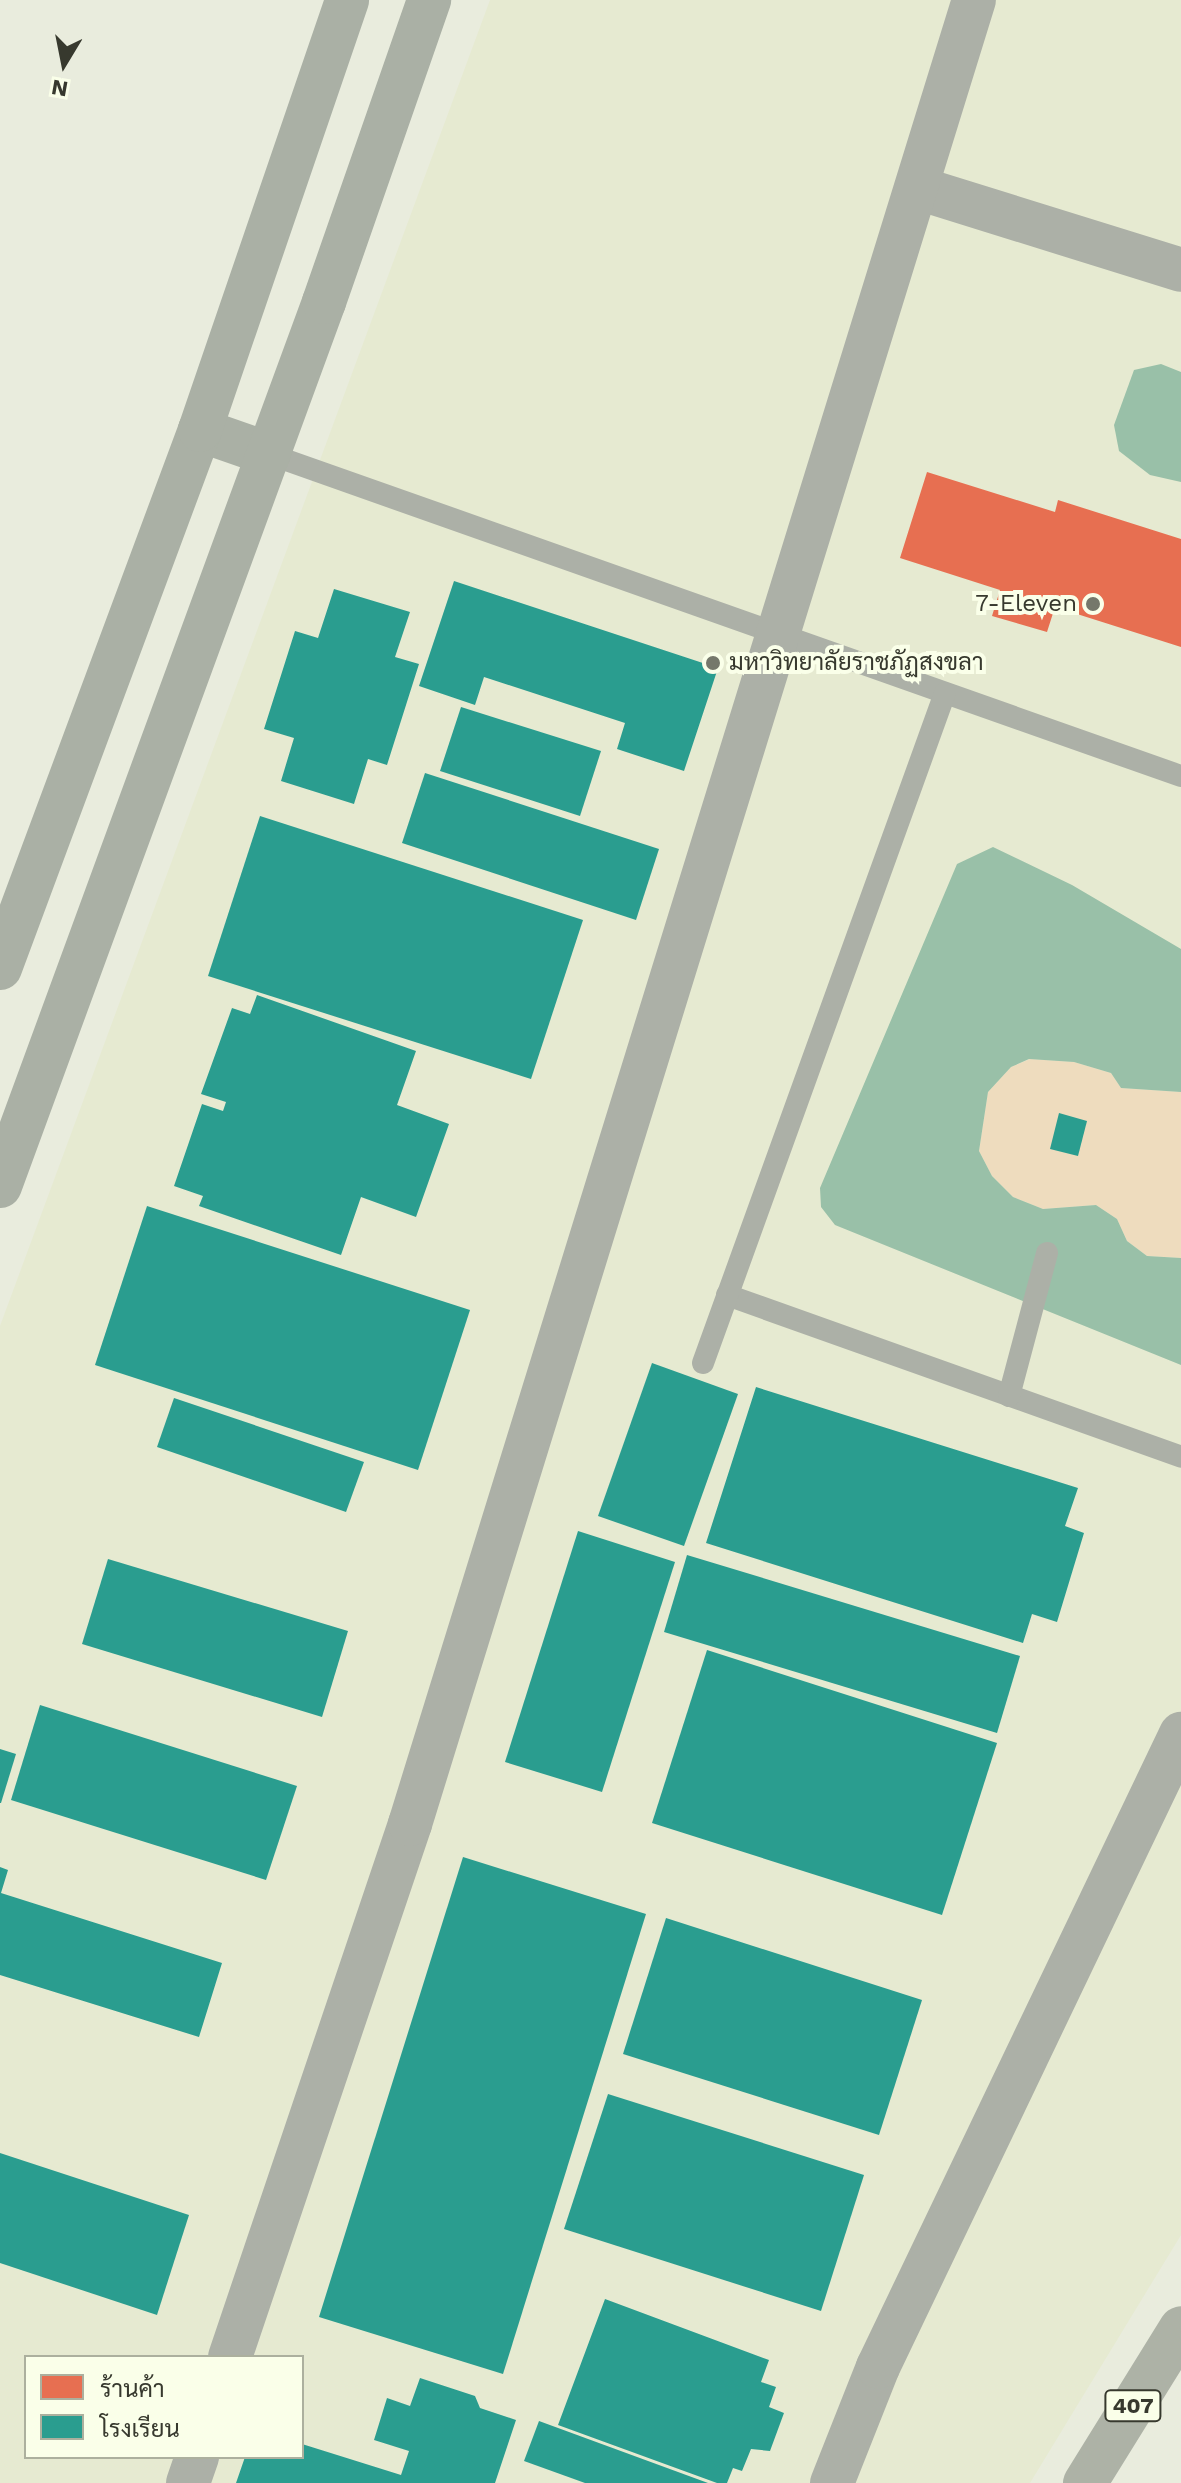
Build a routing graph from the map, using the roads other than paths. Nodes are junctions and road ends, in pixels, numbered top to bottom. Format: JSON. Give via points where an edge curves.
{"nodes":[{"id":1,"x":347,"y":0,"type":"edge"},
{"id":2,"x":429,"y":0,"type":"edge"},
{"id":3,"x":974,"y":0,"type":"edge"},
{"id":4,"x":918,"y":188,"type":"junction"},
{"id":5,"x":1181,"y":270,"type":"edge"},
{"id":6,"x":200,"y":430,"type":"junction"},
{"id":7,"x":269,"y":454,"type":"junction"},
{"id":8,"x":779,"y":634,"type":"junction"},
{"id":9,"x":945,"y":693,"type":"junction"},
{"id":10,"x":1181,"y":776,"type":"edge"},
{"id":11,"x":0,"y":968,"type":"edge"},
{"id":12,"x":0,"y":1186,"type":"edge"},
{"id":13,"x":1047,"y":1253,"type":"dead end"},
{"id":14,"x":727,"y":1295,"type":"junction"},
{"id":15,"x":703,"y":1363,"type":"dead end"},
{"id":16,"x":1009,"y":1396,"type":"junction"},
{"id":17,"x":1181,"y":1457,"type":"edge"},
{"id":18,"x":1181,"y":1734,"type":"edge"},
{"id":19,"x":1181,"y":2328,"type":"edge"},
{"id":20,"x":231,"y":2355,"type":"edge"},
{"id":21,"x":196,"y":2459,"type":"edge"},
{"id":22,"x":188,"y":2483,"type":"edge"},
{"id":23,"x":832,"y":2483,"type":"edge"},
{"id":24,"x":1085,"y":2483,"type":"edge"}],
"edges":[{"from":1,"to":6,"type":"main road"},
{"from":2,"to":7,"type":"main road"},
{"from":3,"to":4,"type":"street"},
{"from":4,"to":5,"type":"street"},
{"from":4,"to":8,"type":"street"},
{"from":6,"to":7,"type":"main road"},
{"from":6,"to":11,"type":"main road"},
{"from":7,"to":8,"type":"lane"},
{"from":7,"to":12,"type":"main road"},
{"from":8,"to":9,"type":"lane"},
{"from":8,"to":20,"type":"street","via":[[410,1824]]},
{"from":9,"to":10,"type":"lane"},
{"from":9,"to":14,"type":"lane"},
{"from":13,"to":16,"type":"lane"},
{"from":14,"to":15,"type":"lane"},
{"from":14,"to":16,"type":"lane"},
{"from":16,"to":17,"type":"lane"},
{"from":18,"to":23,"type":"street","via":[[878,2367]]},
{"from":19,"to":24,"type":"main road","number":"407"},
{"from":21,"to":22,"type":"street"}]}
